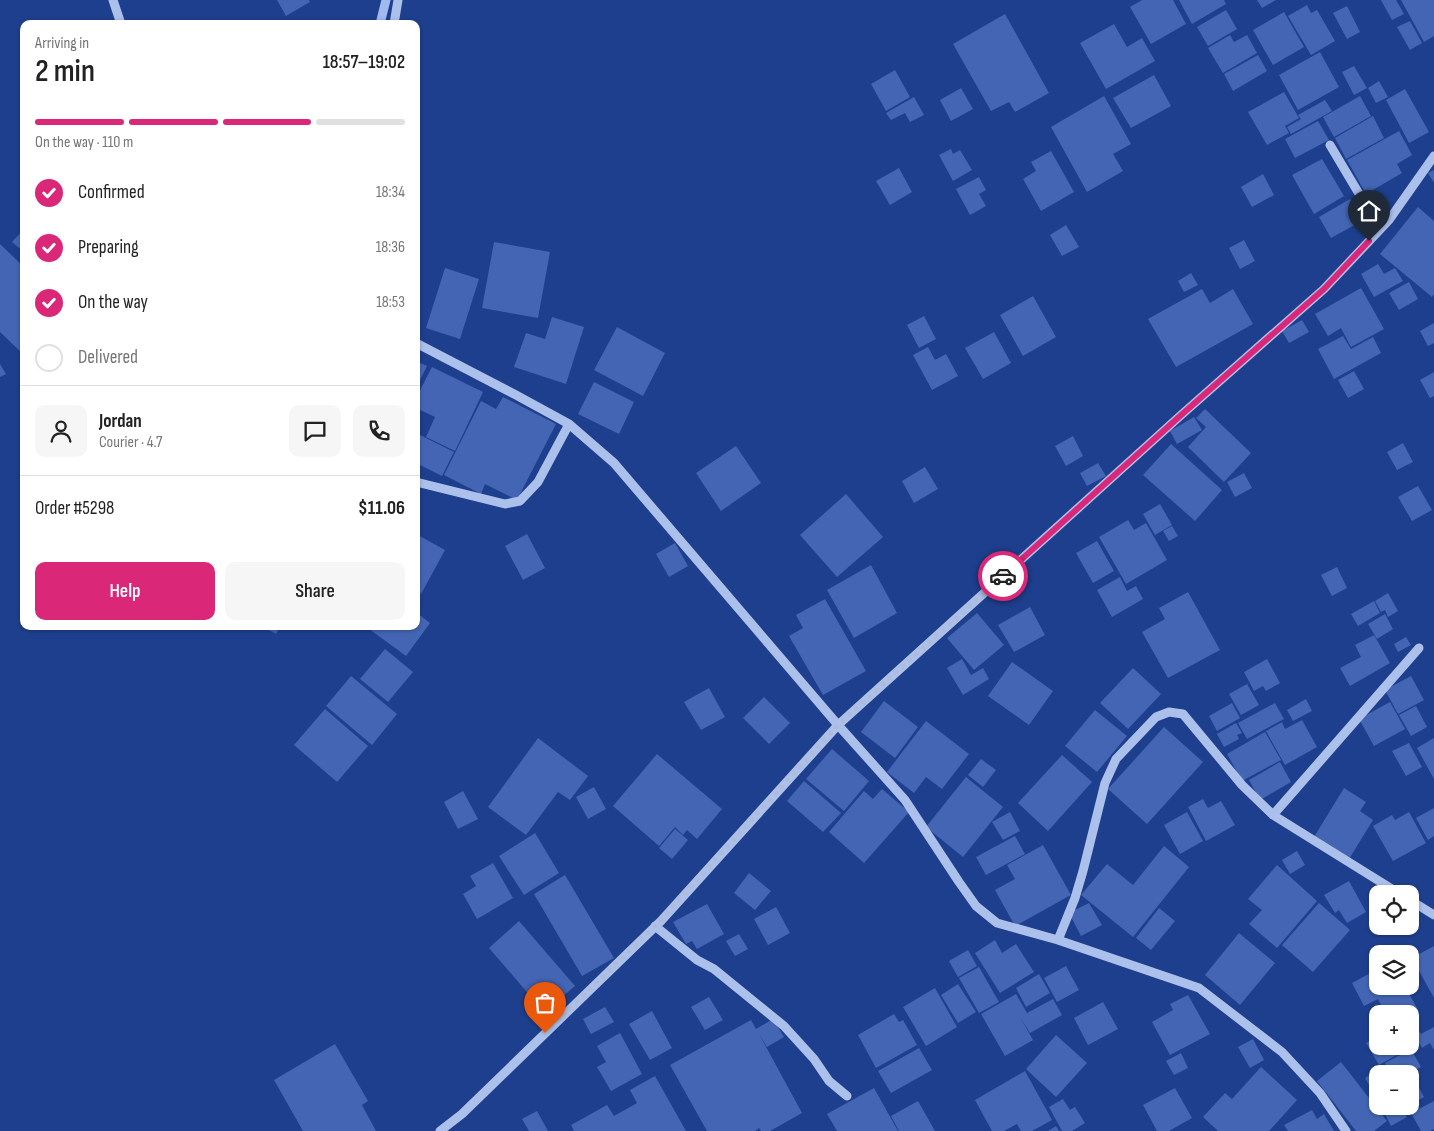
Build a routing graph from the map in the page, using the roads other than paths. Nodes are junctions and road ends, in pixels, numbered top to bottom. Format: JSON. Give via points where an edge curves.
{"nodes":[{"id":1,"x":113,"y":0,"type":"edge"},
{"id":2,"x":398,"y":0,"type":"edge"},
{"id":3,"x":120,"y":20,"type":"edge"},
{"id":4,"x":395,"y":20,"type":"edge"},
{"id":5,"x":1330,"y":145,"type":"dead end"},
{"id":6,"x":1434,"y":156,"type":"edge"},
{"id":7,"x":1380,"y":230,"type":"junction"},
{"id":8,"x":420,"y":345,"type":"edge"},
{"id":9,"x":568,"y":424,"type":"junction"},
{"id":10,"x":420,"y":483,"type":"edge"},
{"id":11,"x":1419,"y":648,"type":"dead end"},
{"id":12,"x":838,"y":725,"type":"junction"},
{"id":13,"x":1273,"y":815,"type":"junction"},
{"id":14,"x":1386,"y":885,"type":"edge"},
{"id":15,"x":1419,"y":906,"type":"edge"},
{"id":16,"x":1434,"y":915,"type":"edge"},
{"id":17,"x":655,"y":926,"type":"junction"},
{"id":18,"x":1058,"y":940,"type":"junction"},
{"id":19,"x":847,"y":1096,"type":"dead end"},
{"id":20,"x":440,"y":1131,"type":"edge"},
{"id":21,"x":1346,"y":1131,"type":"edge"}],
"edges":[{"from":1,"to":3,"type":"street"},
{"from":2,"to":4,"type":"street"},
{"from":5,"to":7,"type":"street"},
{"from":6,"to":7,"type":"street"},
{"from":7,"to":12,"type":"street","via":[[1324,289]]},
{"from":8,"to":9,"type":"street"},
{"from":9,"to":10,"type":"street","via":[[538,482],[520,501],[505,504]]},
{"from":9,"to":12,"type":"street","via":[[614,463]]},
{"from":11,"to":13,"type":"street"},
{"from":12,"to":17,"type":"street"},
{"from":12,"to":18,"type":"street","via":[[906,800],[976,906],[997,923]]},
{"from":13,"to":14,"type":"street"},
{"from":13,"to":18,"type":"street","via":[[1242,785],[1183,714],[1168,712],[1156,717],[1116,759],[1106,782],[1075,898]]},
{"from":15,"to":16,"type":"street"},
{"from":17,"to":19,"type":"street","via":[[784,1026],[830,1081]]},
{"from":17,"to":20,"type":"street","via":[[462,1114]]},
{"from":18,"to":21,"type":"street","via":[[1198,988],[1282,1052],[1320,1093]]}]}
